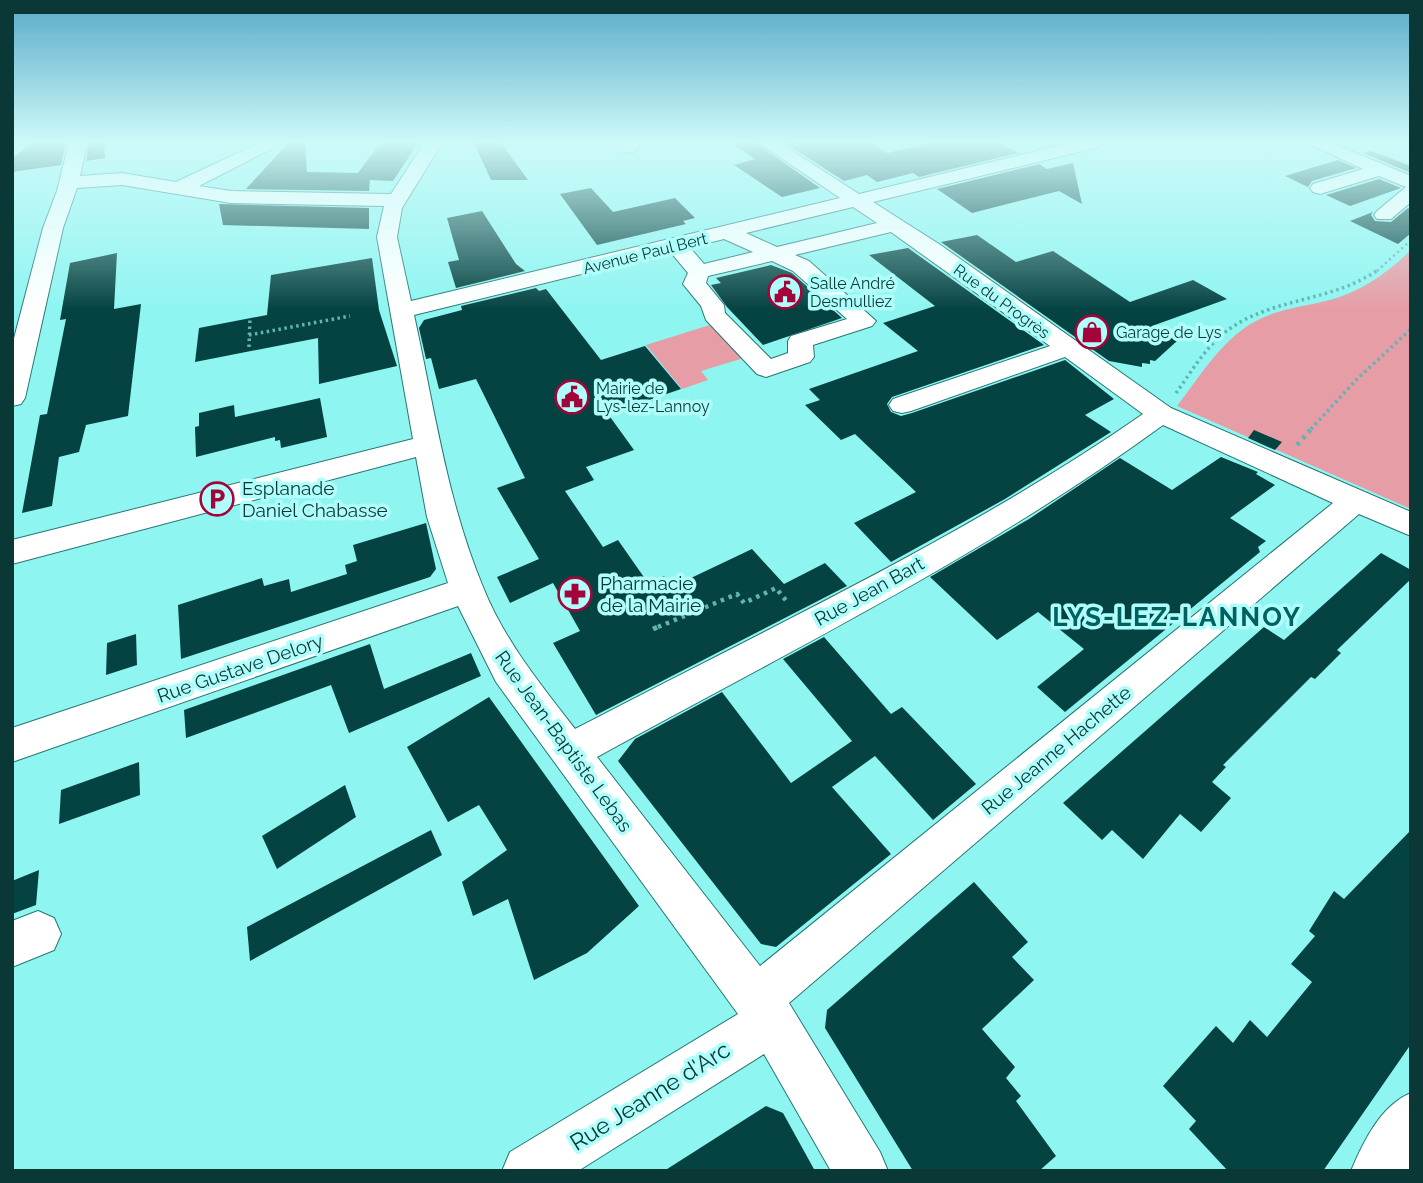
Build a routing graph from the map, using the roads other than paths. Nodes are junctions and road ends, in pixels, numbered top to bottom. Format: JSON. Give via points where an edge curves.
{"nodes":[{"id":1,"x":64,"y":198,"type":"edge"},
{"id":2,"x":297,"y":198,"type":"edge"},
{"id":3,"x":853,"y":198,"type":"edge"},
{"id":4,"x":868,"y":198,"type":"edge"},
{"id":5,"x":1404,"y":198,"type":"edge"},
{"id":6,"x":396,"y":200,"type":"joint"},
{"id":7,"x":857,"y":201,"type":"junction"},
{"id":8,"x":1384,"y":215,"type":"dead end"},
{"id":9,"x":895,"y":225,"type":"junction"},
{"id":10,"x":728,"y":233,"type":"junction"},
{"id":11,"x":675,"y":246,"type":"junction"},
{"id":12,"x":772,"y":253,"type":"junction"},
{"id":13,"x":699,"y":272,"type":"junction"},
{"id":14,"x":400,"y":312,"type":"junction"},
{"id":15,"x":1068,"y":348,"type":"junction"},
{"id":16,"x":12,"y":398,"type":"edge"},
{"id":17,"x":902,"y":405,"type":"dead end"},
{"id":18,"x":1161,"y":414,"type":"junction"},
{"id":19,"x":426,"y":445,"type":"junction"},
{"id":20,"x":1355,"y":500,"type":"junction"},
{"id":21,"x":1411,"y":525,"type":"edge"},
{"id":22,"x":12,"y":552,"type":"edge"},
{"id":23,"x":467,"y":590,"type":"junction"},
{"id":24,"x":12,"y":745,"type":"edge"},
{"id":25,"x":568,"y":753,"type":"junction"},
{"id":26,"x":764,"y":1010,"type":"junction"},
{"id":27,"x":1411,"y":1119,"type":"edge"},
{"id":28,"x":529,"y":1171,"type":"edge"},
{"id":29,"x":861,"y":1171,"type":"edge"},
{"id":30,"x":1378,"y":1171,"type":"edge"}],
"edges":[{"from":1,"to":16,"type":"street"},
{"from":2,"to":6,"type":"street"},
{"from":3,"to":7,"type":"street","name":"Rue du Progrès"},
{"from":4,"to":7,"type":"street","name":"Avenue Paul Bert"},
{"from":5,"to":8,"type":"street"},
{"from":6,"to":14,"type":"street","name":"Rue Jean-Baptiste Lebas","via":[[387,237]]},
{"from":7,"to":9,"type":"street","name":"Rue du Progrès"},
{"from":7,"to":10,"type":"street","name":"Avenue Paul Bert"},
{"from":9,"to":12,"type":"street"},
{"from":9,"to":15,"type":"street","name":"Rue du Progrès"},
{"from":10,"to":11,"type":"street","name":"Avenue Paul Bert"},
{"from":10,"to":12,"type":"street"},
{"from":11,"to":13,"type":"street"},
{"from":11,"to":14,"type":"street","name":"Avenue Paul Bert"},
{"from":12,"to":13,"type":"street"},
{"from":12,"to":13,"type":"street","via":[[801,266],[863,321],[800,341],[802,357],[766,369],[715,315],[694,284]]},
{"from":14,"to":19,"type":"street","name":"Rue Jean-Baptiste Lebas"},
{"from":15,"to":17,"type":"street"},
{"from":15,"to":18,"type":"street","name":"Rue du Progrès"},
{"from":18,"to":20,"type":"street","name":"Rue du Progrès"},
{"from":18,"to":25,"type":"street","name":"Rue Jean Bart","via":[[1035,497]]},
{"from":19,"to":22,"type":"street"},
{"from":19,"to":23,"type":"street","name":"Rue Jean-Baptiste Lebas","via":[[442,517]]},
{"from":20,"to":21,"type":"street","name":"Rue du Progrès"},
{"from":20,"to":26,"type":"street","name":"Rue Jeanne Hachette"},
{"from":23,"to":24,"type":"street","name":"Rue Gustave Delory"},
{"from":23,"to":25,"type":"street","name":"Rue Jean-Baptiste Lebas","via":[[509,671]]},
{"from":25,"to":26,"type":"street","name":"Rue Jean-Baptiste Lebas"},
{"from":26,"to":28,"type":"street","name":"Rue Jeanne d'Arc"},
{"from":26,"to":29,"type":"street","name":"Rue Jean-Baptiste Lebas"},
{"from":27,"to":30,"type":"street"}]}
